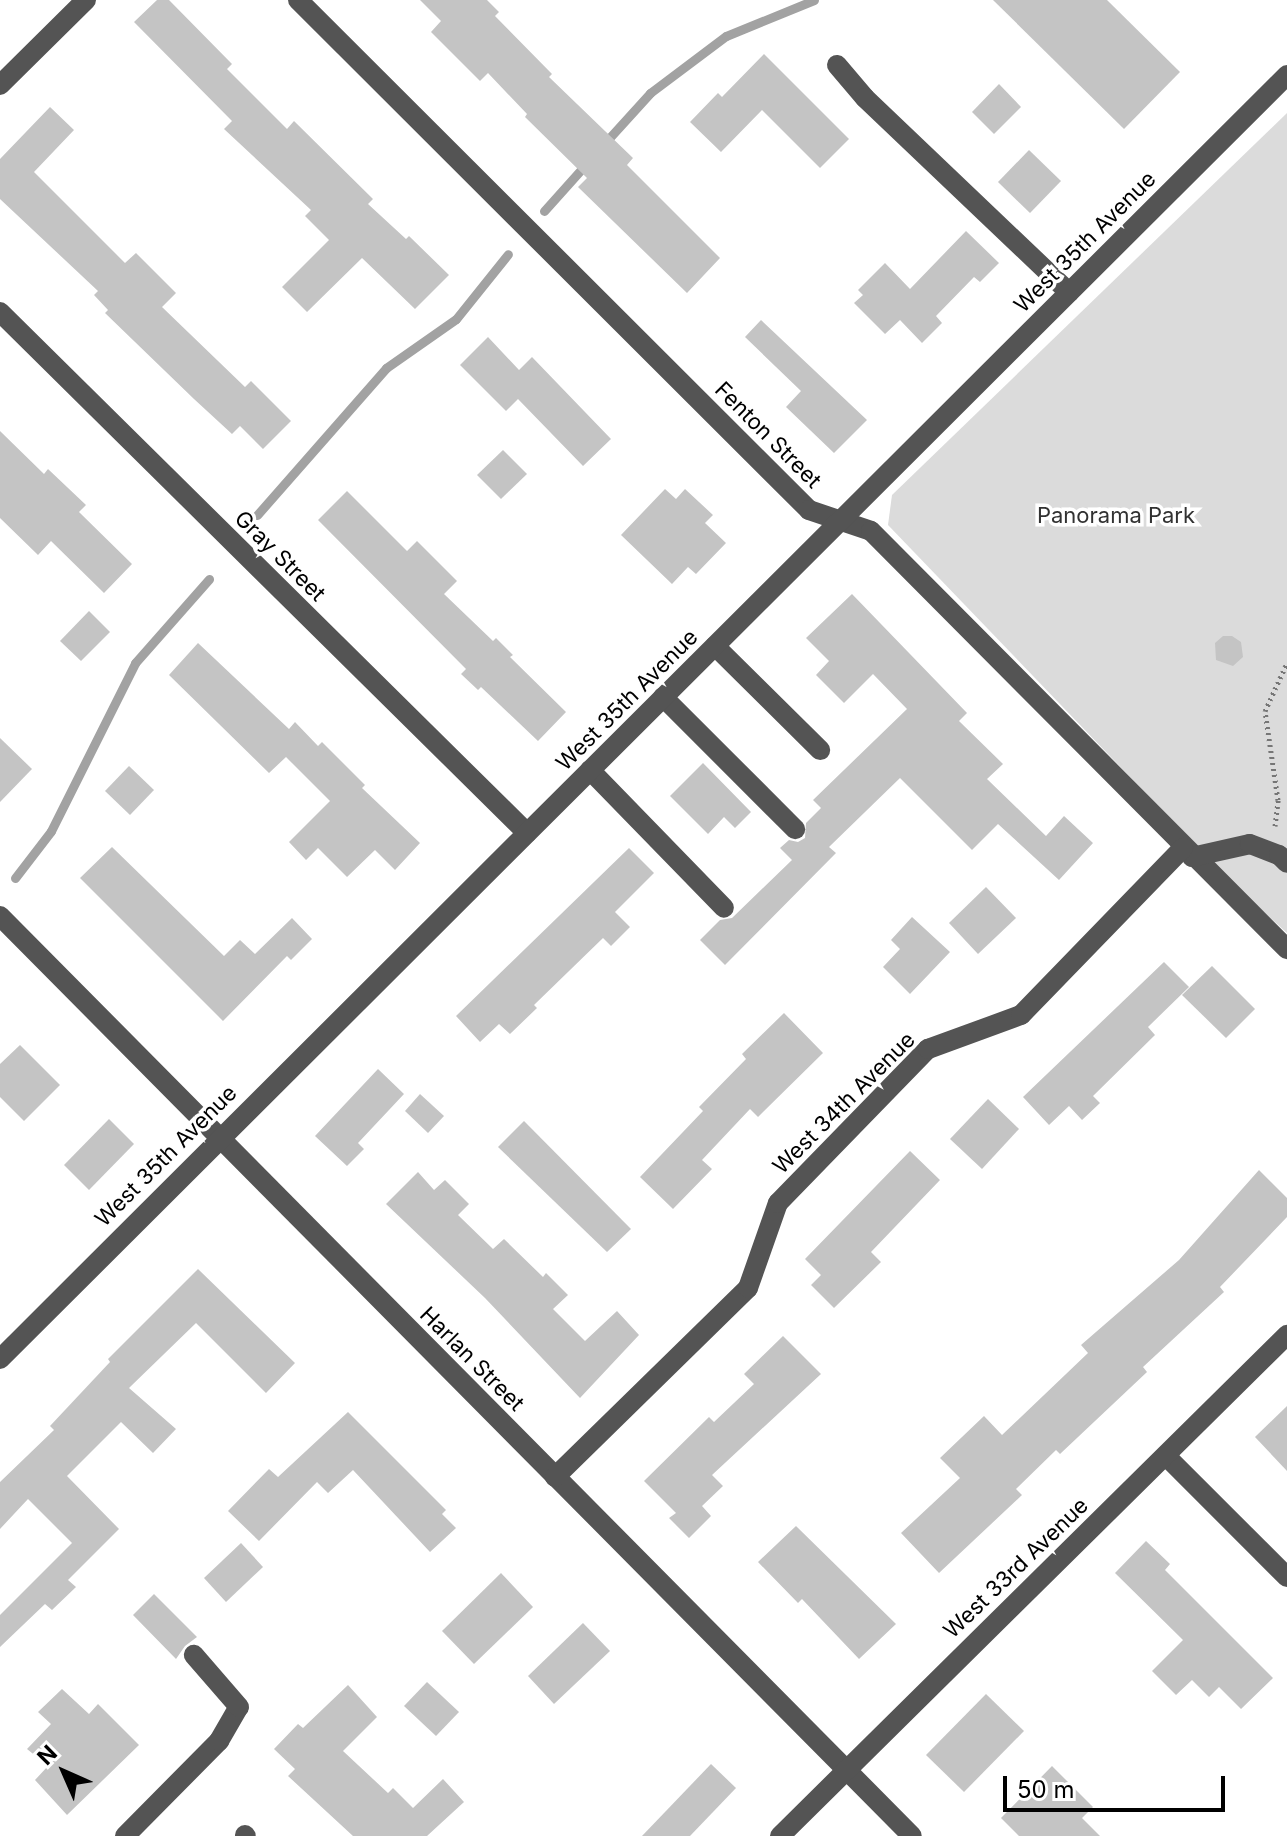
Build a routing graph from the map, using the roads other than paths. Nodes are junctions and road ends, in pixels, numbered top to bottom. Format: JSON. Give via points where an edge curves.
{"nodes":[{"id":1,"x":86,"y":0,"type":"edge"},
{"id":2,"x":298,"y":0,"type":"edge"},
{"id":3,"x":837,"y":65,"type":"dead end"},
{"id":4,"x":1287,"y":75,"type":"edge"},
{"id":5,"x":0,"y":85,"type":"edge"},
{"id":6,"x":1069,"y":292,"type":"junction"},
{"id":7,"x":0,"y":312,"type":"edge"},
{"id":8,"x":841,"y":520,"type":"junction"},
{"id":9,"x":715,"y":646,"type":"junction"},
{"id":10,"x":663,"y":697,"type":"junction"},
{"id":11,"x":820,"y":750,"type":"dead end"},
{"id":12,"x":590,"y":770,"type":"junction"},
{"id":13,"x":795,"y":829,"type":"dead end"},
{"id":14,"x":527,"y":833,"type":"junction"},
{"id":15,"x":1188,"y":853,"type":"junction"},
{"id":16,"x":1287,"y":863,"type":"edge"},
{"id":17,"x":724,"y":908,"type":"dead end"},
{"id":18,"x":0,"y":916,"type":"edge"},
{"id":19,"x":1287,"y":949,"type":"edge"},
{"id":20,"x":219,"y":1136,"type":"junction"},
{"id":21,"x":1287,"y":1335,"type":"edge"},
{"id":22,"x":0,"y":1359,"type":"edge"},
{"id":23,"x":1166,"y":1456,"type":"junction"},
{"id":24,"x":555,"y":1477,"type":"junction"},
{"id":25,"x":1287,"y":1577,"type":"edge"},
{"id":26,"x":194,"y":1655,"type":"dead end"},
{"id":27,"x":845,"y":1769,"type":"junction"},
{"id":28,"x":125,"y":1836,"type":"edge"},
{"id":29,"x":780,"y":1836,"type":"edge"},
{"id":30,"x":912,"y":1836,"type":"edge"}],
"edges":[{"from":1,"to":5,"type":"street"},
{"from":2,"to":8,"type":"street","name":"Fenton Street","via":[[809,510]]},
{"from":3,"to":6,"type":"street","via":[[865,98]]},
{"from":4,"to":6,"type":"street","name":"West 35th Avenue"},
{"from":6,"to":8,"type":"street","name":"West 35th Avenue"},
{"from":7,"to":14,"type":"street","name":"Gray Street"},
{"from":8,"to":9,"type":"street","name":"West 35th Avenue"},
{"from":8,"to":15,"type":"street","name":"Fenton Street","via":[[871,531]]},
{"from":9,"to":10,"type":"street","name":"West 35th Avenue"},
{"from":9,"to":11,"type":"street"},
{"from":10,"to":12,"type":"street","name":"West 35th Avenue"},
{"from":10,"to":13,"type":"street"},
{"from":12,"to":14,"type":"street","name":"West 35th Avenue"},
{"from":12,"to":17,"type":"street"},
{"from":14,"to":20,"type":"street","name":"West 35th Avenue"},
{"from":15,"to":16,"type":"street","via":[[1250,844]]},
{"from":15,"to":19,"type":"street","name":"Fenton Street"},
{"from":15,"to":24,"type":"street","name":"West 34th Avenue","via":[[1021,1015],[928,1049],[778,1203],[748,1288]]},
{"from":18,"to":20,"type":"street","name":"Harlan Street"},
{"from":20,"to":22,"type":"street","name":"West 35th Avenue"},
{"from":20,"to":24,"type":"street","name":"Harlan Street"},
{"from":21,"to":23,"type":"street","name":"West 33rd Avenue"},
{"from":23,"to":25,"type":"street"},
{"from":23,"to":27,"type":"street","name":"West 33rd Avenue"},
{"from":24,"to":27,"type":"street","name":"Harlan Street"},
{"from":26,"to":28,"type":"street","via":[[239,1707],[219,1741]]},
{"from":27,"to":29,"type":"street","name":"West 33rd Avenue"},
{"from":27,"to":30,"type":"street","name":"Harlan Street"}]}
